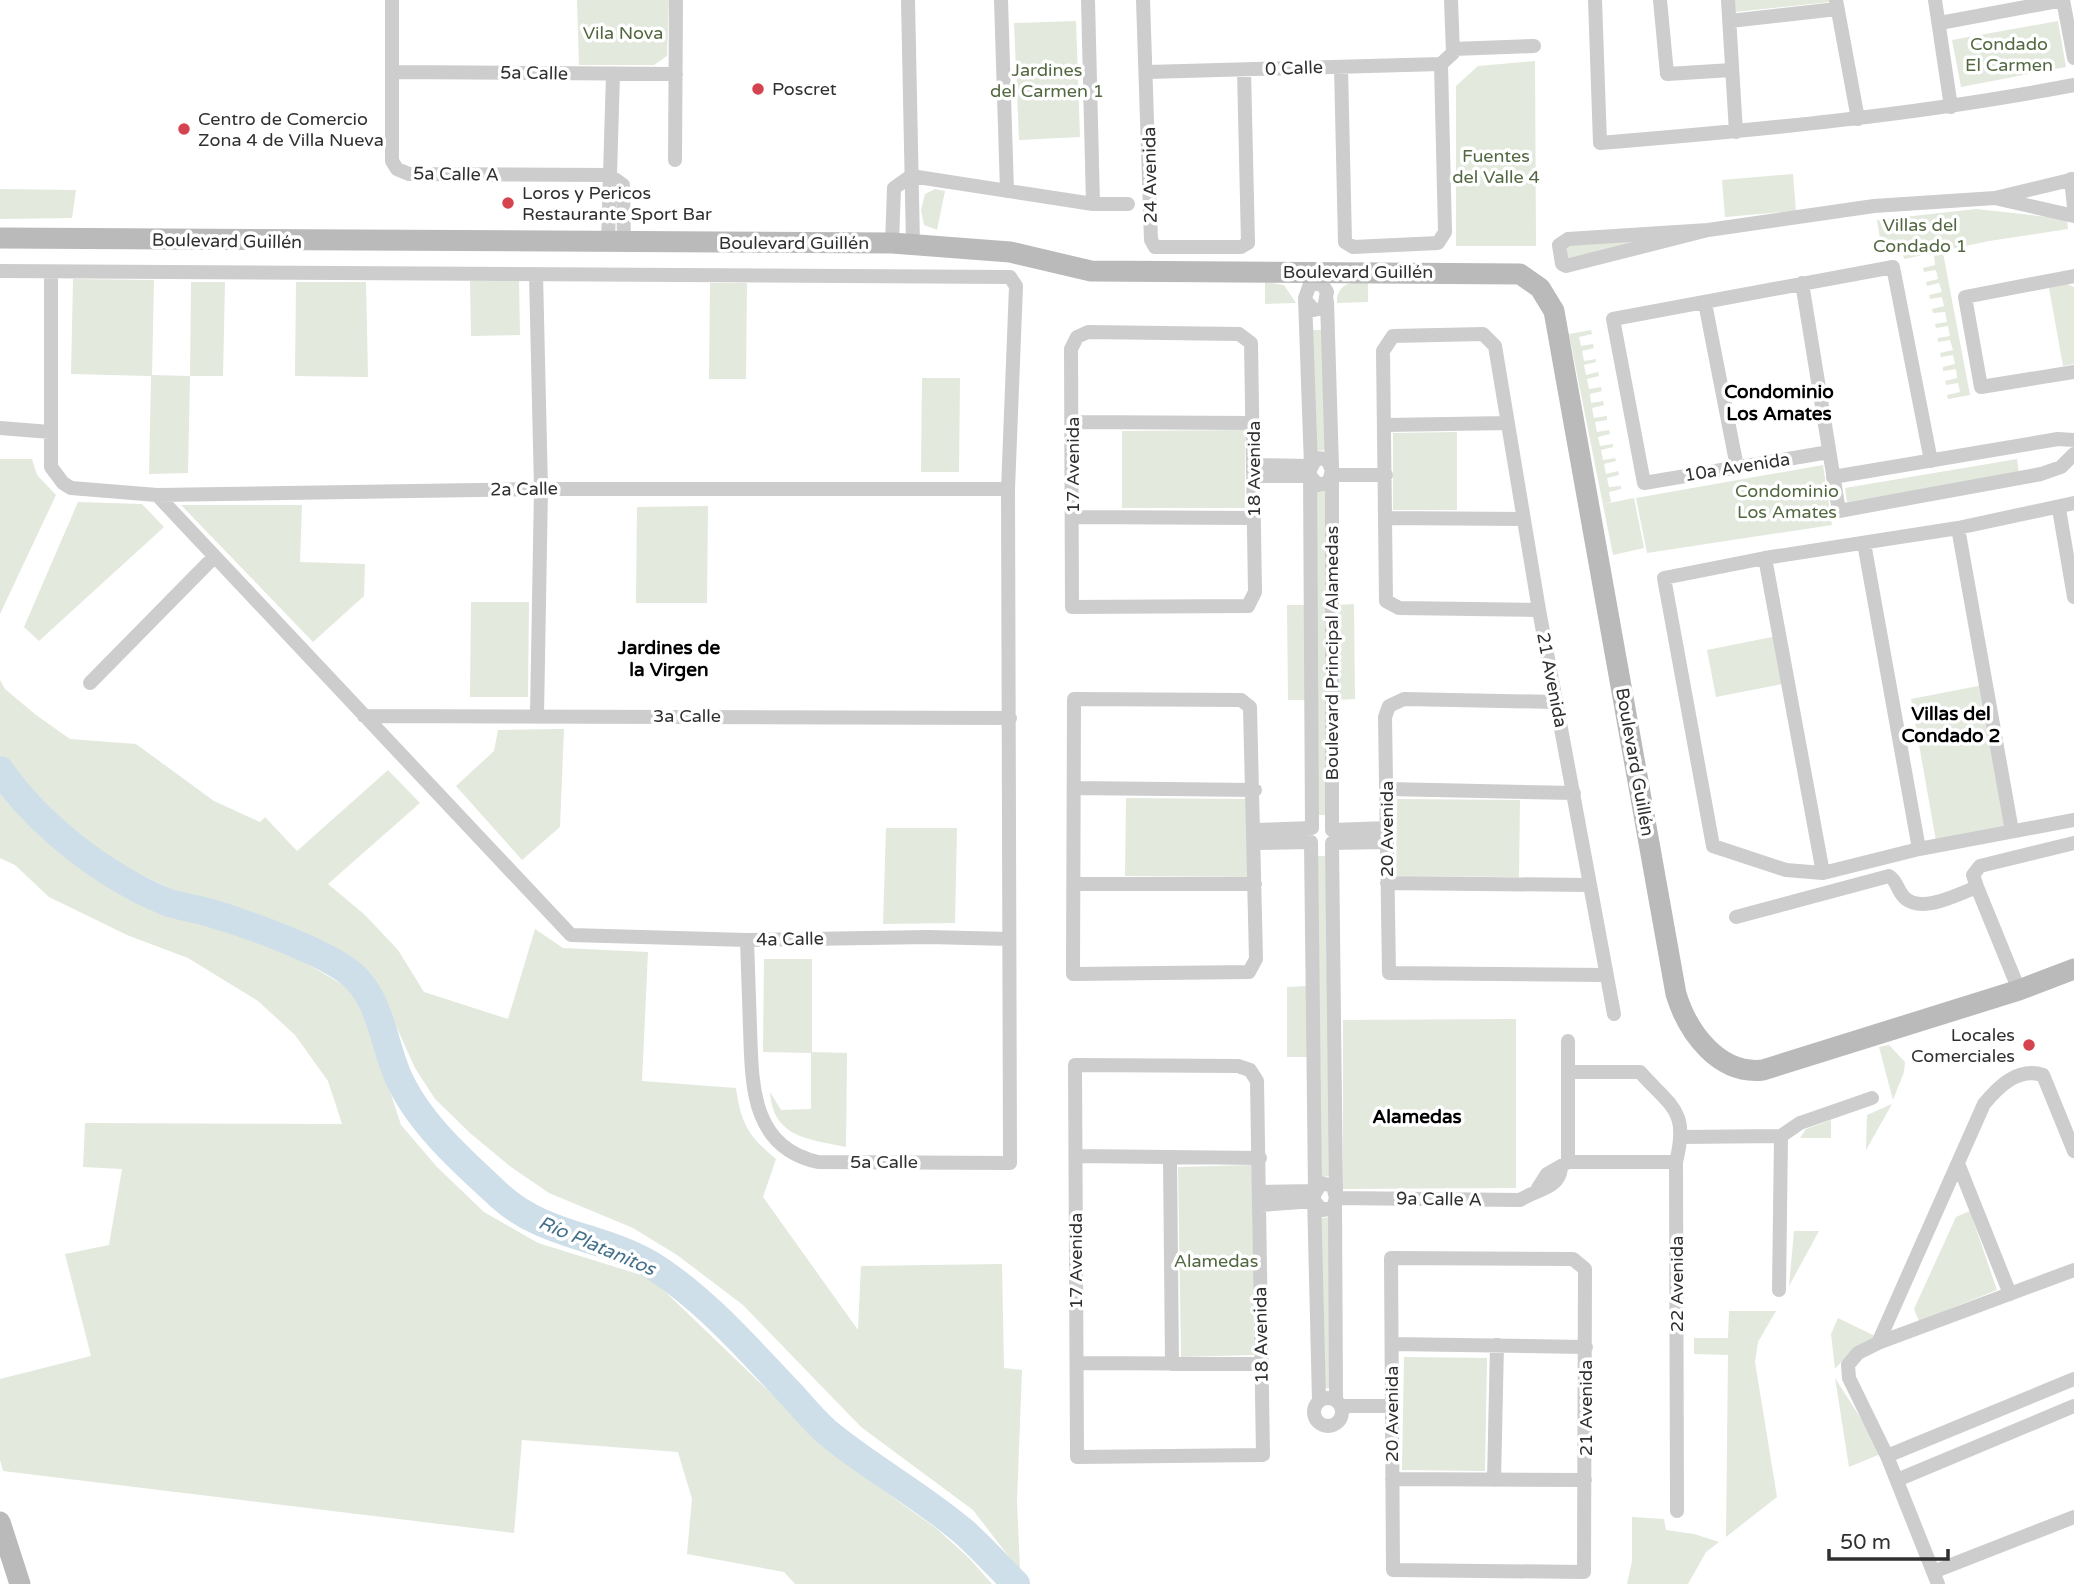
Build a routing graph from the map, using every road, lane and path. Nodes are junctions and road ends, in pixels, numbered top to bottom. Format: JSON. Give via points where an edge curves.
{"nodes":[{"id":1,"x":392,"y":0,"type":"edge"},
{"id":2,"x":676,"y":0,"type":"edge"},
{"id":3,"x":908,"y":0,"type":"edge"},
{"id":4,"x":1001,"y":0,"type":"edge"},
{"id":5,"x":1087,"y":0,"type":"edge"},
{"id":6,"x":1143,"y":0,"type":"edge"},
{"id":7,"x":1451,"y":0,"type":"edge"},
{"id":8,"x":1595,"y":0,"type":"edge"},
{"id":9,"x":1660,"y":0,"type":"edge"},
{"id":10,"x":1728,"y":0,"type":"edge"},
{"id":11,"x":1935,"y":0,"type":"edge"},
{"id":12,"x":2063,"y":0,"type":"edge"},
{"id":13,"x":1837,"y":4,"type":"edge"},
{"id":14,"x":1730,"y":21,"type":"junction"},
{"id":15,"x":1940,"y":23,"type":"junction"},
{"id":16,"x":1534,"y":46,"type":"dead end"},
{"id":17,"x":1453,"y":50,"type":"junction"},
{"id":18,"x":2074,"y":58,"type":"edge"},
{"id":19,"x":1441,"y":64,"type":"junction"},
{"id":20,"x":1340,"y":67,"type":"junction"},
{"id":21,"x":1244,"y":70,"type":"junction"},
{"id":22,"x":1732,"y":70,"type":"junction"},
{"id":23,"x":392,"y":72,"type":"junction"},
{"id":24,"x":1147,"y":72,"type":"junction"},
{"id":25,"x":613,"y":74,"type":"junction"},
{"id":26,"x":676,"y":74,"type":"junction"},
{"id":27,"x":2074,"y":85,"type":"edge"},
{"id":28,"x":1951,"y":107,"type":"junction"},
{"id":29,"x":1857,"y":119,"type":"junction"},
{"id":30,"x":1736,"y":132,"type":"junction"},
{"id":31,"x":675,"y":160,"type":"dead end"},
{"id":32,"x":610,"y":175,"type":"junction"},
{"id":33,"x":911,"y":176,"type":"junction"},
{"id":34,"x":2073,"y":179,"type":"edge"},
{"id":35,"x":1007,"y":191,"type":"junction"},
{"id":36,"x":1995,"y":198,"type":"junction"},
{"id":37,"x":1093,"y":204,"type":"junction"},
{"id":38,"x":1128,"y":204,"type":"dead end"},
{"id":39,"x":2074,"y":207,"type":"edge"},
{"id":40,"x":2074,"y":216,"type":"edge"},
{"id":41,"x":1708,"y":230,"type":"junction"},
{"id":42,"x":0,"y":238,"type":"edge"},
{"id":43,"x":616,"y":242,"type":"junction"},
{"id":44,"x":903,"y":243,"type":"junction"},
{"id":45,"x":0,"y":271,"type":"edge"},
{"id":46,"x":51,"y":272,"type":"junction"},
{"id":47,"x":1289,"y":272,"type":"junction"},
{"id":48,"x":1340,"y":272,"type":"junction"},
{"id":49,"x":536,"y":274,"type":"junction"},
{"id":50,"x":2074,"y":276,"type":"edge"},
{"id":51,"x":1802,"y":283,"type":"junction"},
{"id":52,"x":1306,"y":298,"type":"junction"},
{"id":53,"x":1327,"y":298,"type":"junction"},
{"id":54,"x":1705,"y":303,"type":"junction"},
{"id":55,"x":1088,"y":331,"type":"joint"},
{"id":56,"x":2074,"y":372,"type":"edge"},
{"id":57,"x":1072,"y":422,"type":"junction"},
{"id":58,"x":1253,"y":423,"type":"junction"},
{"id":59,"x":1508,"y":423,"type":"junction"},
{"id":60,"x":1386,"y":425,"type":"junction"},
{"id":61,"x":0,"y":428,"type":"edge"},
{"id":62,"x":50,"y":432,"type":"junction"},
{"id":63,"x":2074,"y":440,"type":"edge"},
{"id":64,"x":1829,"y":452,"type":"junction"},
{"id":65,"x":2074,"y":454,"type":"edge"},
{"id":66,"x":1931,"y":461,"type":"junction"},
{"id":67,"x":1737,"y":467,"type":"junction"},
{"id":68,"x":1254,"y":471,"type":"junction"},
{"id":69,"x":1310,"y":471,"type":"junction"},
{"id":70,"x":1332,"y":471,"type":"junction"},
{"id":71,"x":1386,"y":471,"type":"junction"},
{"id":72,"x":1833,"y":477,"type":"junction"},
{"id":73,"x":541,"y":489,"type":"junction"},
{"id":74,"x":1008,"y":489,"type":"junction"},
{"id":75,"x":158,"y":495,"type":"junction"},
{"id":76,"x":2074,"y":503,"type":"edge"},
{"id":77,"x":2059,"y":509,"type":"junction"},
{"id":78,"x":1073,"y":517,"type":"junction"},
{"id":79,"x":1254,"y":518,"type":"junction"},
{"id":80,"x":1387,"y":518,"type":"junction"},
{"id":81,"x":1524,"y":519,"type":"junction"},
{"id":82,"x":1958,"y":528,"type":"junction"},
{"id":83,"x":1864,"y":544,"type":"junction"},
{"id":84,"x":214,"y":556,"type":"junction"},
{"id":85,"x":1765,"y":558,"type":"junction"},
{"id":86,"x":1255,"y":592,"type":"joint"},
{"id":87,"x":2074,"y":597,"type":"edge"},
{"id":88,"x":1539,"y":610,"type":"junction"},
{"id":89,"x":90,"y":683,"type":"dead end"},
{"id":90,"x":1556,"y":702,"type":"junction"},
{"id":91,"x":537,"y":715,"type":"junction"},
{"id":92,"x":364,"y":716,"type":"junction"},
{"id":93,"x":1010,"y":718,"type":"junction"},
{"id":94,"x":1074,"y":788,"type":"junction"},
{"id":95,"x":1387,"y":789,"type":"junction"},
{"id":96,"x":1255,"y":790,"type":"junction"},
{"id":97,"x":1574,"y":793,"type":"junction"},
{"id":98,"x":2074,"y":820,"type":"edge"},
{"id":99,"x":2012,"y":831,"type":"junction"},
{"id":100,"x":1311,"y":835,"type":"junction"},
{"id":101,"x":1387,"y":835,"type":"junction"},
{"id":102,"x":1332,"y":836,"type":"junction"},
{"id":103,"x":1255,"y":837,"type":"junction"},
{"id":104,"x":2074,"y":843,"type":"edge"},
{"id":105,"x":1919,"y":849,"type":"junction"},
{"id":106,"x":1824,"y":873,"type":"junction"},
{"id":107,"x":1387,"y":883,"type":"junction"},
{"id":108,"x":1074,"y":884,"type":"junction"},
{"id":109,"x":1255,"y":884,"type":"junction"},
{"id":110,"x":1588,"y":886,"type":"junction"},
{"id":111,"x":1977,"y":887,"type":"junction"},
{"id":112,"x":1736,"y":917,"type":"dead end"},
{"id":113,"x":1009,"y":939,"type":"junction"},
{"id":114,"x":747,"y":940,"type":"junction"},
{"id":115,"x":2074,"y":969,"type":"edge"},
{"id":116,"x":1605,"y":975,"type":"junction"},
{"id":117,"x":2019,"y":990,"type":"junction"},
{"id":118,"x":1614,"y":1014,"type":"dead end"},
{"id":119,"x":1567,"y":1041,"type":"dead end"},
{"id":120,"x":1569,"y":1072,"type":"junction"},
{"id":121,"x":1259,"y":1088,"type":"joint"},
{"id":122,"x":1872,"y":1098,"type":"dead end"},
{"id":123,"x":1781,"y":1136,"type":"junction"},
{"id":124,"x":1682,"y":1137,"type":"junction"},
{"id":125,"x":2074,"y":1151,"type":"edge"},
{"id":126,"x":1076,"y":1156,"type":"junction"},
{"id":127,"x":1170,"y":1157,"type":"junction"},
{"id":128,"x":1260,"y":1158,"type":"junction"},
{"id":129,"x":1676,"y":1162,"type":"junction"},
{"id":130,"x":1565,"y":1165,"type":"junction"},
{"id":131,"x":1959,"y":1166,"type":"junction"},
{"id":132,"x":1315,"y":1196,"type":"junction"},
{"id":133,"x":1260,"y":1198,"type":"junction"},
{"id":134,"x":1336,"y":1198,"type":"junction"},
{"id":135,"x":1566,"y":1258,"type":"joint"},
{"id":136,"x":2074,"y":1270,"type":"edge"},
{"id":137,"x":1779,"y":1290,"type":"dead end"},
{"id":138,"x":2010,"y":1294,"type":"junction"},
{"id":139,"x":1878,"y":1343,"type":"junction"},
{"id":140,"x":1392,"y":1344,"type":"junction"},
{"id":141,"x":1497,"y":1346,"type":"junction"},
{"id":142,"x":1586,"y":1347,"type":"junction"},
{"id":143,"x":1077,"y":1363,"type":"junction"},
{"id":144,"x":1172,"y":1364,"type":"junction"},
{"id":145,"x":1262,"y":1364,"type":"junction"},
{"id":146,"x":2074,"y":1380,"type":"edge"},
{"id":147,"x":1319,"y":1401,"type":"junction"},
{"id":148,"x":2074,"y":1406,"type":"edge"},
{"id":149,"x":1340,"y":1407,"type":"junction"},
{"id":150,"x":1392,"y":1410,"type":"junction"},
{"id":151,"x":1263,"y":1455,"type":"joint"},
{"id":152,"x":1887,"y":1457,"type":"junction"},
{"id":153,"x":1392,"y":1479,"type":"junction"},
{"id":154,"x":1494,"y":1480,"type":"junction"},
{"id":155,"x":1585,"y":1480,"type":"junction"},
{"id":156,"x":1897,"y":1480,"type":"junction"},
{"id":157,"x":1677,"y":1511,"type":"dead end"},
{"id":158,"x":2074,"y":1517,"type":"edge"},
{"id":159,"x":0,"y":1522,"type":"edge"},
{"id":160,"x":1584,"y":1572,"type":"joint"},
{"id":161,"x":1936,"y":1578,"type":"edge"},
{"id":162,"x":20,"y":1584,"type":"edge"}],
"edges":[{"from":1,"to":23,"type":"street"},
{"from":2,"to":26,"type":"street"},
{"from":3,"to":33,"type":"street"},
{"from":4,"to":35,"type":"street"},
{"from":5,"to":37,"type":"street"},
{"from":6,"to":24,"type":"street","name":"24 Avenida"},
{"from":7,"to":17,"type":"street"},
{"from":8,"to":30,"type":"street","via":[[1600,143]]},
{"from":9,"to":22,"type":"street","via":[[1667,74]]},
{"from":10,"to":14,"type":"street"},
{"from":11,"to":15,"type":"street"},
{"from":12,"to":15,"type":"street"},
{"from":12,"to":18,"type":"street"},
{"from":13,"to":14,"type":"street"},
{"from":13,"to":29,"type":"street"},
{"from":14,"to":22,"type":"street"},
{"from":15,"to":28,"type":"street"},
{"from":16,"to":17,"type":"street"},
{"from":17,"to":19,"type":"street"},
{"from":19,"to":20,"type":"street","name":"0 Calle"},
{"from":19,"to":20,"type":"street","via":[[1443,239],[1431,245],[1348,245],[1343,235]]},
{"from":20,"to":21,"type":"street","name":"0 Calle"},
{"from":21,"to":24,"type":"street","name":"0 Calle"},
{"from":21,"to":24,"type":"street","name":"24 Avenida","via":[[1250,235],[1241,247],[1152,245]]},
{"from":22,"to":30,"type":"street"},
{"from":23,"to":25,"type":"street","name":"5a Calle"},
{"from":23,"to":32,"type":"street","name":"5a Calle A","via":[[392,161],[397,169],[408,174]]},
{"from":25,"to":26,"type":"street","name":"5a Calle"},
{"from":25,"to":32,"type":"street"},
{"from":26,"to":31,"type":"street"},
{"from":27,"to":28,"type":"street"},
{"from":28,"to":29,"type":"street"},
{"from":29,"to":30,"type":"street"},
{"from":32,"to":43,"type":"street"},
{"from":32,"to":43,"type":"street","via":[[623,185]]},
{"from":33,"to":35,"type":"street"},
{"from":33,"to":44,"type":"street","via":[[915,190]]},
{"from":33,"to":44,"type":"street","via":[[894,188]]},
{"from":34,"to":36,"type":"street"},
{"from":34,"to":39,"type":"street"},
{"from":35,"to":37,"type":"street"},
{"from":36,"to":40,"type":"street"},
{"from":36,"to":41,"type":"street","via":[[1874,206]]},
{"from":37,"to":38,"type":"street"},
{"from":41,"to":41,"type":"street","via":[[1568,239],[1559,245],[1561,259],[1566,266]]},
{"from":42,"to":43,"type":"main road","name":"Boulevard Guillén"},
{"from":43,"to":44,"type":"main road","name":"Boulevard Guillén"},
{"from":44,"to":47,"type":"main road","name":"Boulevard Guillén","via":[[1010,252],[1091,271]]},
{"from":45,"to":46,"type":"street"},
{"from":46,"to":49,"type":"street"},
{"from":46,"to":62,"type":"street"},
{"from":47,"to":48,"type":"main road","name":"Boulevard Guillén"},
{"from":47,"to":52,"type":"street"},
{"from":48,"to":53,"type":"street","via":[[1329,280]]},
{"from":48,"to":117,"type":"main road","name":"Boulevard Guillén","via":[[1513,272],[1532,281],[1551,304],[1676,994],[1686,1021],[1704,1044],[1736,1068],[1763,1070]]},
{"from":49,"to":73,"type":"street"},
{"from":49,"to":74,"type":"street","via":[[1010,277],[1016,286]]},
{"from":50,"to":56,"type":"street","via":[[1965,296],[1981,387]]},
{"from":51,"to":54,"type":"street"},
{"from":51,"to":64,"type":"street"},
{"from":51,"to":66,"type":"street","via":[[1893,267]]},
{"from":52,"to":53,"type":"street","via":[[1317,311],[1325,307]]},
{"from":52,"to":53,"type":"street","via":[[1308,286],[1315,282],[1324,286]]},
{"from":52,"to":69,"type":"street","name":"Boulevard Principal Alamedas"},
{"from":53,"to":70,"type":"street","name":"Boulevard Principal Alamedas"},
{"from":54,"to":67,"type":"street"},
{"from":54,"to":67,"type":"street","name":"10a Avenida","via":[[1613,319],[1644,483]]},
{"from":55,"to":57,"type":"street","name":"17 Avenida","via":[[1077,337],[1072,349]]},
{"from":55,"to":58,"type":"street","name":"18 Avenida","via":[[1240,334],[1251,345]]},
{"from":57,"to":58,"type":"street"},
{"from":57,"to":78,"type":"street","name":"17 Avenida"},
{"from":58,"to":68,"type":"street","name":"18 Avenida"},
{"from":59,"to":60,"type":"street"},
{"from":59,"to":60,"type":"street","name":"21 Avenida","via":[[1495,345],[1483,334],[1395,335],[1383,351]]},
{"from":59,"to":81,"type":"street","name":"21 Avenida"},
{"from":60,"to":71,"type":"street"},
{"from":61,"to":62,"type":"street"},
{"from":62,"to":75,"type":"street","name":"2a Calle","via":[[51,467],[71,488]]},
{"from":63,"to":66,"type":"street"},
{"from":64,"to":67,"type":"street","name":"10a Avenida"},
{"from":64,"to":72,"type":"street"},
{"from":65,"to":72,"type":"street","via":[[2061,467],[2041,474],[1839,511]]},
{"from":66,"to":72,"type":"street"},
{"from":68,"to":69,"type":"street"},
{"from":68,"to":79,"type":"street","name":"18 Avenida"},
{"from":69,"to":70,"type":"street","via":[[1320,457],[1327,459]]},
{"from":69,"to":70,"type":"street","via":[[1322,486],[1329,482]]},
{"from":69,"to":100,"type":"street","name":"Boulevard Principal Alamedas"},
{"from":70,"to":71,"type":"street"},
{"from":70,"to":102,"type":"street","name":"Boulevard Principal Alamedas"},
{"from":71,"to":80,"type":"street"},
{"from":73,"to":74,"type":"street","name":"2a Calle"},
{"from":73,"to":75,"type":"street","name":"2a Calle"},
{"from":73,"to":91,"type":"street"},
{"from":74,"to":93,"type":"street"},
{"from":75,"to":84,"type":"street"},
{"from":76,"to":77,"type":"street"},
{"from":77,"to":82,"type":"street"},
{"from":77,"to":87,"type":"street"},
{"from":78,"to":79,"type":"street"},
{"from":78,"to":86,"type":"street","name":"17 Avenida","via":[[1072,607],[1241,608],[1252,602]]},
{"from":79,"to":86,"type":"street","name":"18 Avenida"},
{"from":80,"to":81,"type":"street"},
{"from":80,"to":88,"type":"street","via":[[1388,603],[1399,608]]},
{"from":81,"to":88,"type":"street","name":"21 Avenida"},
{"from":82,"to":83,"type":"street"},
{"from":82,"to":99,"type":"street"},
{"from":83,"to":85,"type":"street"},
{"from":83,"to":105,"type":"street"},
{"from":84,"to":89,"type":"street"},
{"from":84,"to":92,"type":"street"},
{"from":85,"to":106,"type":"street"},
{"from":85,"to":106,"type":"street","via":[[1664,578],[1713,846],[1786,870]]},
{"from":88,"to":90,"type":"street","name":"21 Avenida"},
{"from":90,"to":95,"type":"street","name":"20 Avenida","via":[[1407,699],[1392,703],[1385,717]]},
{"from":90,"to":97,"type":"street","name":"21 Avenida"},
{"from":91,"to":92,"type":"street","name":"3a Calle"},
{"from":91,"to":93,"type":"street","name":"3a Calle"},
{"from":92,"to":114,"type":"street","name":"4a Calle","via":[[571,935]]},
{"from":93,"to":113,"type":"street"},
{"from":94,"to":96,"type":"street"},
{"from":94,"to":96,"type":"street","via":[[1074,699],[1241,700],[1253,712]]},
{"from":94,"to":108,"type":"street"},
{"from":95,"to":97,"type":"street"},
{"from":95,"to":101,"type":"street","name":"20 Avenida"},
{"from":96,"to":103,"type":"street"},
{"from":97,"to":110,"type":"street","name":"21 Avenida"},
{"from":98,"to":99,"type":"street"},
{"from":99,"to":105,"type":"street"},
{"from":100,"to":102,"type":"street","via":[[1322,822]]},
{"from":100,"to":102,"type":"street","via":[[1314,848],[1322,851]]},
{"from":100,"to":103,"type":"street"},
{"from":100,"to":132,"type":"street","name":"Boulevard Principal Alamedas"},
{"from":101,"to":102,"type":"street"},
{"from":101,"to":107,"type":"street","name":"20 Avenida"},
{"from":102,"to":134,"type":"street","name":"Boulevard Principal Alamedas"},
{"from":103,"to":109,"type":"street"},
{"from":104,"to":111,"type":"street","via":[[1980,866],[1973,875]]},
{"from":105,"to":106,"type":"street"},
{"from":107,"to":110,"type":"street"},
{"from":107,"to":116,"type":"street","name":"20 Avenida","via":[[1389,973]]},
{"from":108,"to":109,"type":"street"},
{"from":108,"to":109,"type":"street","via":[[1073,974],[1243,974],[1253,969],[1256,959]]},
{"from":110,"to":116,"type":"street","name":"21 Avenida"},
{"from":111,"to":112,"type":"street","via":[[1920,904],[1907,900],[1888,876]]},
{"from":111,"to":117,"type":"street"},
{"from":113,"to":114,"type":"street","name":"4a Calle"},
{"from":113,"to":114,"type":"street","name":"5a Calle","via":[[1010,1163],[818,1162],[791,1153],[762,1120],[753,1094]]},
{"from":115,"to":117,"type":"main road","name":"Boulevard Guillén"},
{"from":116,"to":118,"type":"street","name":"21 Avenida"},
{"from":119,"to":120,"type":"street"},
{"from":120,"to":124,"type":"street","via":[[1640,1072],[1681,1117]]},
{"from":120,"to":130,"type":"street"},
{"from":121,"to":126,"type":"street","name":"17 Avenida","via":[[1253,1072],[1238,1066],[1075,1065]]},
{"from":121,"to":128,"type":"street","name":"18 Avenida"},
{"from":122,"to":123,"type":"street","via":[[1800,1124]]},
{"from":123,"to":124,"type":"street"},
{"from":123,"to":137,"type":"street"},
{"from":124,"to":129,"type":"street","name":"22 Avenida"},
{"from":125,"to":131,"type":"street","via":[[2043,1075],[2032,1071],[2003,1082],[1984,1104]]},
{"from":126,"to":127,"type":"street"},
{"from":126,"to":143,"type":"street","name":"17 Avenida"},
{"from":127,"to":128,"type":"street"},
{"from":127,"to":144,"type":"street"},
{"from":128,"to":133,"type":"street","name":"18 Avenida"},
{"from":129,"to":130,"type":"street"},
{"from":129,"to":157,"type":"street","name":"22 Avenida"},
{"from":130,"to":134,"type":"street","name":"9a Calle A","via":[[1557,1182],[1520,1200]]},
{"from":131,"to":138,"type":"street"},
{"from":131,"to":139,"type":"street"},
{"from":132,"to":133,"type":"street"},
{"from":132,"to":134,"type":"street","via":[[1318,1208],[1326,1211]]},
{"from":132,"to":134,"type":"street","via":[[1324,1182],[1331,1184]]},
{"from":132,"to":147,"type":"street","name":"Boulevard Principal Alamedas"},
{"from":133,"to":145,"type":"street","name":"18 Avenida"},
{"from":134,"to":149,"type":"street","name":"Boulevard Principal Alamedas"},
{"from":135,"to":140,"type":"street","name":"20 Avenida","via":[[1391,1258]]},
{"from":135,"to":142,"type":"street","name":"21 Avenida","via":[[1585,1269]]},
{"from":136,"to":138,"type":"street"},
{"from":138,"to":139,"type":"street"},
{"from":139,"to":152,"type":"street","via":[[1858,1353],[1848,1365],[1849,1378]]},
{"from":140,"to":141,"type":"street"},
{"from":140,"to":150,"type":"street","name":"20 Avenida"},
{"from":141,"to":142,"type":"street"},
{"from":141,"to":154,"type":"street"},
{"from":142,"to":155,"type":"street","name":"21 Avenida"},
{"from":143,"to":144,"type":"street"},
{"from":143,"to":151,"type":"street","name":"17 Avenida","via":[[1077,1457]]},
{"from":144,"to":145,"type":"street"},
{"from":145,"to":151,"type":"street","name":"18 Avenida"},
{"from":146,"to":152,"type":"street"},
{"from":147,"to":149,"type":"street","via":[[1327,1398]]},
{"from":147,"to":149,"type":"street","name":"Boulevard Principal Alamedas","via":[[1314,1410],[1319,1423],[1333,1426]]},
{"from":148,"to":156,"type":"street"},
{"from":149,"to":150,"type":"street"},
{"from":150,"to":153,"type":"street","name":"20 Avenida"},
{"from":152,"to":156,"type":"street"},
{"from":153,"to":154,"type":"street"},
{"from":153,"to":160,"type":"street","name":"20 Avenida","via":[[1393,1570]]},
{"from":154,"to":155,"type":"street"},
{"from":155,"to":160,"type":"street","name":"21 Avenida"},
{"from":156,"to":161,"type":"street"},
{"from":158,"to":161,"type":"street"},
{"from":159,"to":162,"type":"main road"}]}
